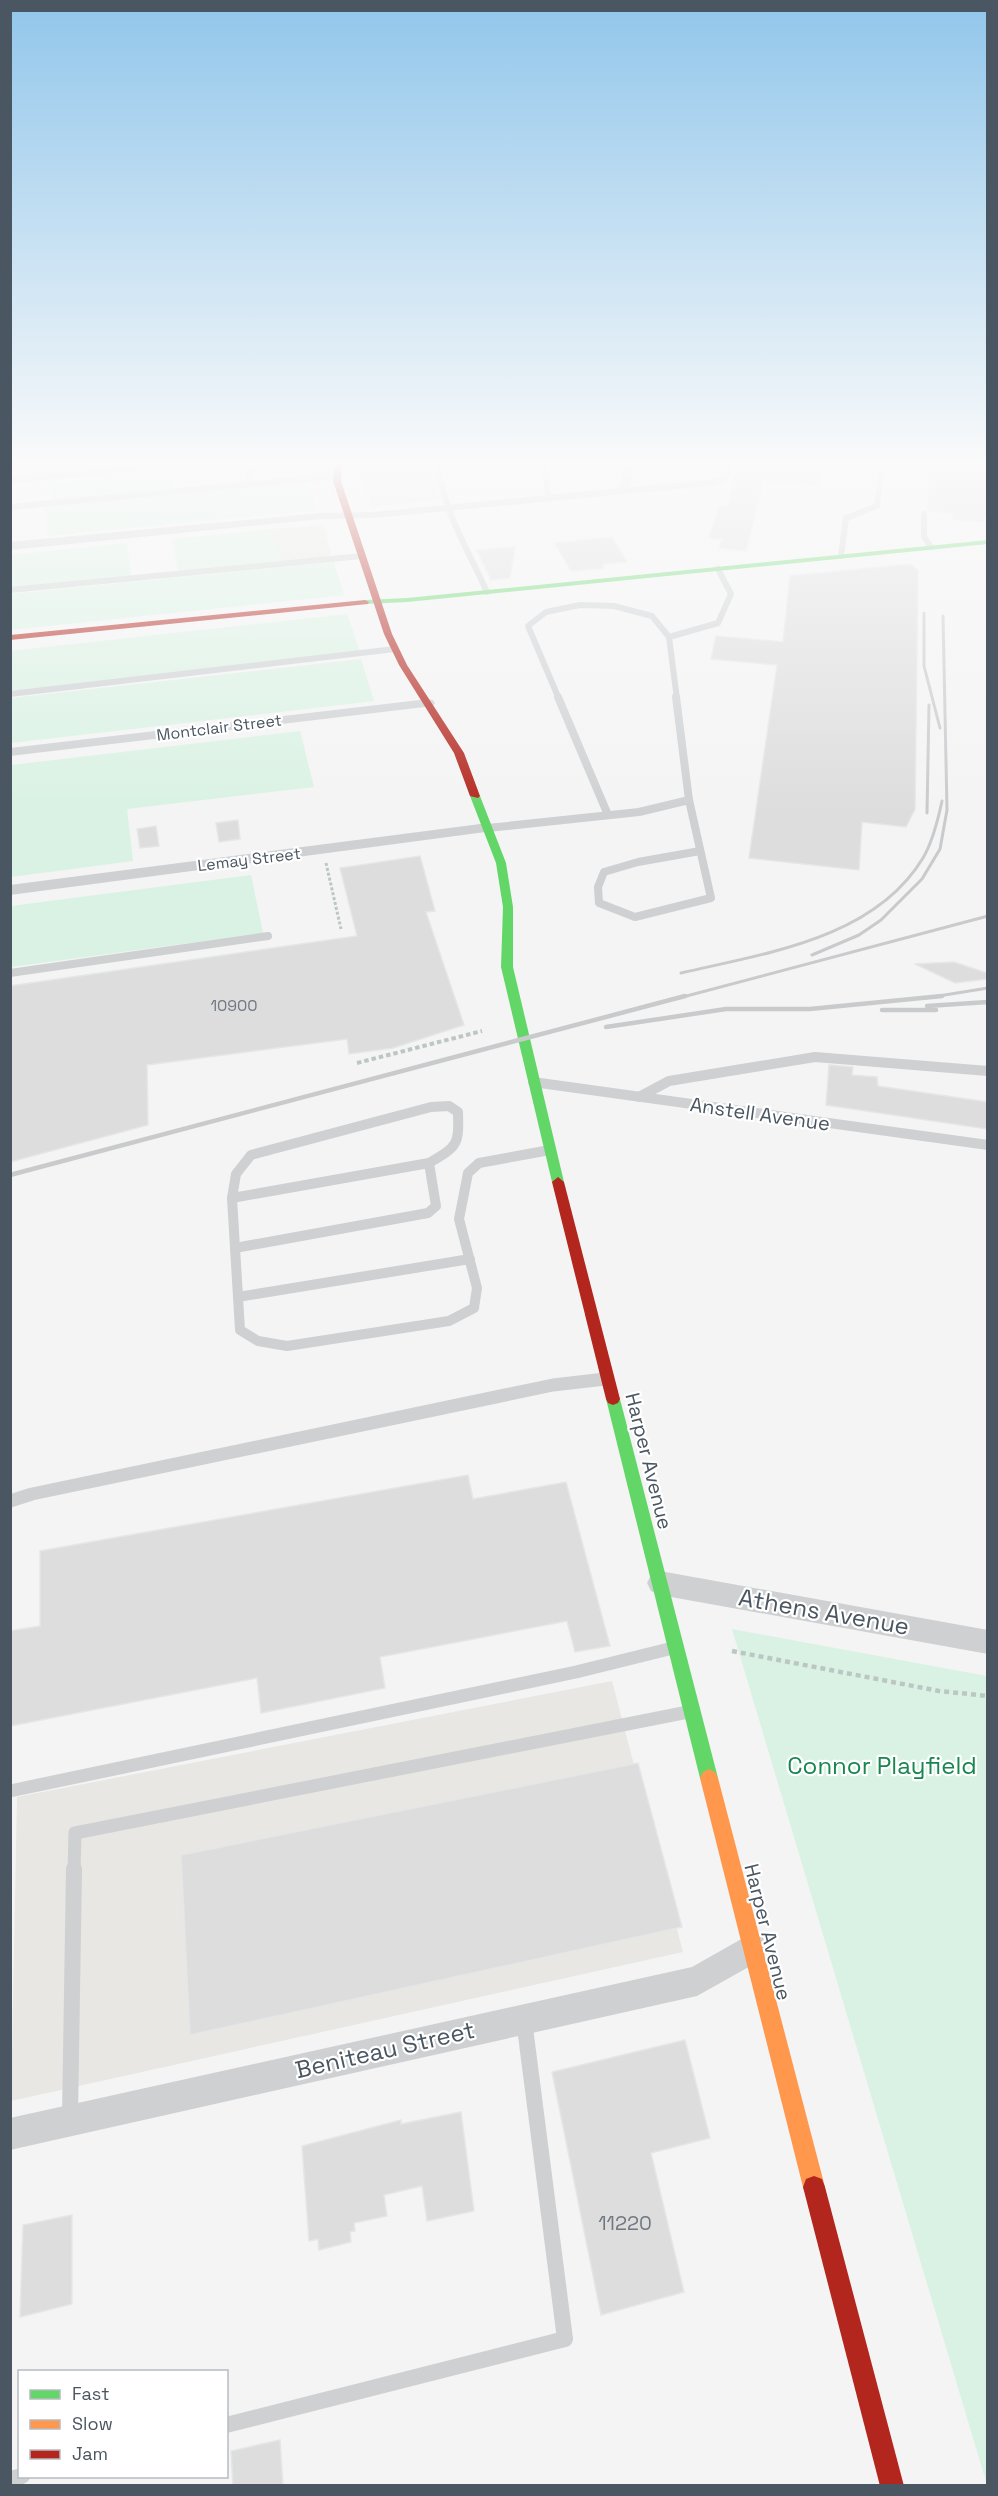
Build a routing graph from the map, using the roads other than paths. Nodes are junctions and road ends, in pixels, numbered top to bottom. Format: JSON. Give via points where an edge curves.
{"nodes":[{"id":1,"x":109,"y":580,"type":"edge"},
{"id":2,"x":369,"y":580,"type":"edge"},
{"id":3,"x":482,"y":580,"type":"edge"},
{"id":4,"x":603,"y":580,"type":"edge"},
{"id":5,"x":724,"y":580,"type":"edge"},
{"id":6,"x":10,"y":590,"type":"edge"},
{"id":7,"x":487,"y":592,"type":"junction"},
{"id":8,"x":376,"y":602,"type":"junction"},
{"id":9,"x":669,"y":637,"type":"junction"},
{"id":10,"x":10,"y":638,"type":"edge"},
{"id":11,"x":394,"y":649,"type":"junction"},
{"id":12,"x":10,"y":694,"type":"edge"},
{"id":13,"x":428,"y":703,"type":"junction"},
{"id":14,"x":10,"y":752,"type":"edge"},
{"id":15,"x":689,"y":800,"type":"junction"},
{"id":16,"x":609,"y":815,"type":"junction"},
{"id":17,"x":488,"y":828,"type":"junction"},
{"id":18,"x":700,"y":851,"type":"junction"},
{"id":19,"x":10,"y":890,"type":"edge"},
{"id":20,"x":268,"y":936,"type":"dead end"},
{"id":21,"x":10,"y":973,"type":"edge"},
{"id":22,"x":987,"y":1071,"type":"edge"},
{"id":23,"x":533,"y":1082,"type":"junction"},
{"id":24,"x":639,"y":1097,"type":"junction"},
{"id":25,"x":987,"y":1145,"type":"edge"},
{"id":26,"x":550,"y":1150,"type":"junction"},
{"id":27,"x":429,"y":1163,"type":"junction"},
{"id":28,"x":232,"y":1198,"type":"junction"},
{"id":29,"x":235,"y":1248,"type":"junction"},
{"id":30,"x":470,"y":1259,"type":"junction"},
{"id":31,"x":238,"y":1297,"type":"junction"},
{"id":32,"x":608,"y":1379,"type":"junction"},
{"id":33,"x":10,"y":1501,"type":"edge"},
{"id":34,"x":660,"y":1583,"type":"junction"},
{"id":35,"x":987,"y":1642,"type":"edge"},
{"id":36,"x":676,"y":1647,"type":"junction"},
{"id":37,"x":692,"y":1712,"type":"junction"},
{"id":38,"x":10,"y":1791,"type":"edge"},
{"id":39,"x":752,"y":1948,"type":"junction"},
{"id":40,"x":524,"y":2020,"type":"junction"},
{"id":41,"x":70,"y":2120,"type":"junction"},
{"id":42,"x":10,"y":2134,"type":"edge"},
{"id":43,"x":228,"y":2424,"type":"edge"},
{"id":44,"x":892,"y":2486,"type":"edge"}],
"edges":[{"from":1,"to":6,"type":"lane"},
{"from":2,"to":8,"type":"main road","name":"Harper Avenue"},
{"from":3,"to":7,"type":"lane"},
{"from":4,"to":7,"type":"main road"},
{"from":5,"to":9,"type":"lane","via":[[731,594],[718,623]]},
{"from":7,"to":8,"type":"main road"},
{"from":8,"to":10,"type":"main road"},
{"from":8,"to":11,"type":"main road","name":"Harper Avenue"},
{"from":9,"to":15,"type":"lane"},
{"from":9,"to":16,"type":"lane","via":[[652,616],[614,606],[580,605],[546,612],[528,626]]},
{"from":11,"to":12,"type":"lane"},
{"from":11,"to":13,"type":"main road","name":"Harper Avenue"},
{"from":13,"to":14,"type":"street","name":"Montclair Street"},
{"from":13,"to":17,"type":"main road","name":"Harper Avenue","via":[[459,753]]},
{"from":15,"to":16,"type":"lane"},
{"from":15,"to":18,"type":"lane"},
{"from":16,"to":17,"type":"lane"},
{"from":17,"to":19,"type":"street","name":"Lemay Street"},
{"from":17,"to":23,"type":"main road","name":"Harper Avenue","via":[[506,882],[507,967]]},
{"from":18,"to":18,"type":"lane","via":[[711,898],[635,917],[598,903],[598,887],[604,872]]},
{"from":20,"to":21,"type":"lane"},
{"from":22,"to":24,"type":"lane","via":[[815,1057],[669,1081]]},
{"from":23,"to":24,"type":"lane","name":"Anstell Avenue"},
{"from":23,"to":26,"type":"main road","name":"Harper Avenue"},
{"from":24,"to":25,"type":"lane","name":"Anstell Avenue"},
{"from":26,"to":30,"type":"lane","via":[[479,1163],[468,1173],[459,1219]]},
{"from":26,"to":32,"type":"main road","name":"Harper Avenue"},
{"from":27,"to":28,"type":"lane"},
{"from":27,"to":28,"type":"lane","via":[[448,1152],[459,1137],[458,1112],[449,1106],[431,1107],[251,1155],[238,1166]]},
{"from":27,"to":29,"type":"lane","via":[[436,1206],[428,1213]]},
{"from":28,"to":29,"type":"lane"},
{"from":29,"to":31,"type":"lane"},
{"from":30,"to":31,"type":"lane"},
{"from":30,"to":31,"type":"lane","via":[[477,1288],[474,1308],[449,1321],[287,1346],[258,1341],[240,1330]]},
{"from":32,"to":33,"type":"lane","via":[[553,1385]]},
{"from":32,"to":34,"type":"main road","name":"Harper Avenue"},
{"from":34,"to":35,"type":"street","name":"Athens Avenue"},
{"from":34,"to":36,"type":"main road","name":"Harper Avenue"},
{"from":36,"to":37,"type":"main road","name":"Harper Avenue"},
{"from":36,"to":38,"type":"lane","via":[[576,1672]]},
{"from":37,"to":39,"type":"main road","name":"Harper Avenue"},
{"from":37,"to":41,"type":"lane","via":[[75,1833]]},
{"from":39,"to":40,"type":"street","name":"Beniteau Street","via":[[697,1981]]},
{"from":39,"to":44,"type":"main road","name":"Harper Avenue"},
{"from":40,"to":41,"type":"street","name":"Beniteau Street"},
{"from":40,"to":43,"type":"lane","via":[[565,2339]]},
{"from":41,"to":42,"type":"street","name":"Beniteau Street"}]}
